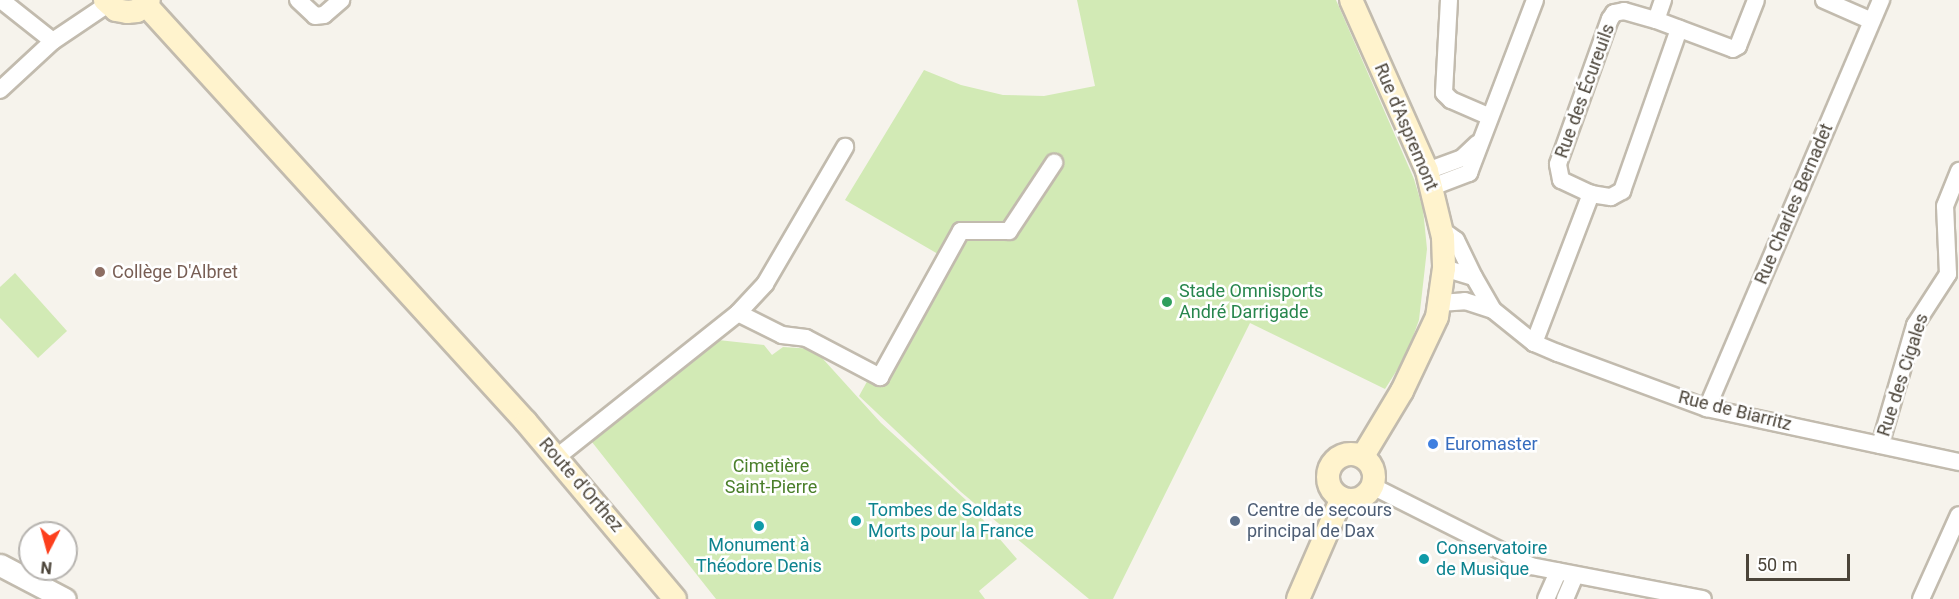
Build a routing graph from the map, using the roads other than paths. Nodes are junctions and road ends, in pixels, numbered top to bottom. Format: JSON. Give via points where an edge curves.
{"nodes":[{"id":1,"x":1,"y":0,"type":"edge"},
{"id":2,"x":298,"y":0,"type":"edge"},
{"id":3,"x":341,"y":0,"type":"edge"},
{"id":4,"x":1351,"y":0,"type":"edge"},
{"id":5,"x":1449,"y":0,"type":"edge"},
{"id":6,"x":1535,"y":0,"type":"edge"},
{"id":7,"x":1663,"y":0,"type":"edge"},
{"id":8,"x":1756,"y":0,"type":"edge"},
{"id":9,"x":1824,"y":0,"type":"edge"},
{"id":10,"x":1881,"y":0,"type":"edge"},
{"id":11,"x":106,"y":2,"type":"edge"},
{"id":12,"x":147,"y":2,"type":"edge"},
{"id":13,"x":1656,"y":20,"type":"junction"},
{"id":14,"x":1872,"y":21,"type":"junction"},
{"id":15,"x":1679,"y":29,"type":"junction"},
{"id":16,"x":53,"y":41,"type":"junction"},
{"id":17,"x":0,"y":90,"type":"edge"},
{"id":18,"x":1488,"y":116,"type":"junction"},
{"id":19,"x":845,"y":147,"type":"dead end"},
{"id":20,"x":1054,"y":163,"type":"dead end"},
{"id":21,"x":1959,"y":171,"type":"edge"},
{"id":22,"x":1430,"y":179,"type":"junction"},
{"id":23,"x":1591,"y":194,"type":"junction"},
{"id":24,"x":1442,"y":230,"type":"junction"},
{"id":25,"x":1444,"y":268,"type":"junction"},
{"id":26,"x":1474,"y":278,"type":"junction"},
{"id":27,"x":1439,"y":303,"type":"junction"},
{"id":28,"x":1493,"y":310,"type":"junction"},
{"id":29,"x":738,"y":313,"type":"junction"},
{"id":30,"x":1534,"y":344,"type":"junction"},
{"id":31,"x":1707,"y":408,"type":"junction"},
{"id":32,"x":1880,"y":445,"type":"junction"},
{"id":33,"x":1363,"y":456,"type":"junction"},
{"id":34,"x":557,"y":457,"type":"junction"},
{"id":35,"x":1958,"y":461,"type":"edge"},
{"id":36,"x":1372,"y":486,"type":"junction"},
{"id":37,"x":1342,"y":498,"type":"junction"},
{"id":38,"x":1959,"y":515,"type":"edge"},
{"id":39,"x":0,"y":565,"type":"edge"},
{"id":40,"x":1558,"y":572,"type":"junction"},
{"id":41,"x":1575,"y":575,"type":"junction"},
{"id":42,"x":65,"y":599,"type":"edge"},
{"id":43,"x":675,"y":599,"type":"edge"},
{"id":44,"x":1298,"y":599,"type":"edge"},
{"id":45,"x":1546,"y":599,"type":"edge"},
{"id":46,"x":1565,"y":599,"type":"edge"},
{"id":47,"x":1703,"y":599,"type":"edge"},
{"id":48,"x":1921,"y":599,"type":"edge"}],
"edges":[{"from":1,"to":16,"type":"street"},
{"from":2,"to":3,"type":"street","via":[[315,16],[324,15]]},
{"from":4,"to":22,"type":"main road","name":"Rue d'Aspremont"},
{"from":5,"to":18,"type":"street","via":[[1443,93]]},
{"from":6,"to":18,"type":"street"},
{"from":7,"to":13,"type":"street"},
{"from":8,"to":15,"type":"street","via":[[1738,46],[1733,49]]},
{"from":9,"to":14,"type":"street"},
{"from":10,"to":14,"type":"street","name":"Rue Charles Bernadet"},
{"from":11,"to":12,"type":"main road","via":[[127,12]]},
{"from":11,"to":16,"type":"street"},
{"from":12,"to":34,"type":"main road","name":"Route d'Orthez"},
{"from":13,"to":15,"type":"street"},
{"from":13,"to":23,"type":"street","name":"Rue des Écureuils","via":[[1624,11],[1614,13],[1610,19],[1558,164],[1561,180]]},
{"from":14,"to":31,"type":"street","name":"Rue Charles Bernadet"},
{"from":15,"to":23,"type":"street","name":"Rue des Écureuils","via":[[1622,191],[1611,197]]},
{"from":16,"to":17,"type":"street"},
{"from":18,"to":22,"type":"street","via":[[1469,173]]},
{"from":19,"to":29,"type":"street","via":[[765,284]]},
{"from":20,"to":29,"type":"street","via":[[1009,231],[961,231],[880,377],[806,338],[783,334]]},
{"from":21,"to":32,"type":"street","name":"Rue des Cigales","via":[[1945,206],[1948,274],[1915,325]]},
{"from":22,"to":24,"type":"main road","name":"Rue d'Aspremont"},
{"from":23,"to":30,"type":"street"},
{"from":24,"to":25,"type":"main road","name":"Rue d'Aspremont"},
{"from":24,"to":26,"type":"street","name":"Rue de Biarritz","via":[[1456,240]]},
{"from":25,"to":26,"type":"street"},
{"from":25,"to":27,"type":"main road","name":"Rue d'Aspremont"},
{"from":26,"to":28,"type":"street","name":"Rue de Biarritz"},
{"from":27,"to":28,"type":"street","name":"Rue de Biarritz","via":[[1465,301]]},
{"from":27,"to":33,"type":"main road","name":"Rue d'Aspremont","via":[[1428,339]]},
{"from":28,"to":30,"type":"street","name":"Rue de Biarritz"},
{"from":29,"to":34,"type":"street"},
{"from":30,"to":31,"type":"street","name":"Rue de Biarritz"},
{"from":31,"to":32,"type":"street","name":"Rue de Biarritz"},
{"from":32,"to":35,"type":"street","name":"Rue de Biarritz"},
{"from":33,"to":36,"type":"main road","via":[[1373,470]]},
{"from":33,"to":37,"type":"main road","via":[[1344,455],[1331,465],[1329,483]]},
{"from":34,"to":43,"type":"main road","name":"Route d'Orthez"},
{"from":36,"to":37,"type":"main road","via":[[1363,496]]},
{"from":36,"to":40,"type":"street","via":[[1501,553]]},
{"from":37,"to":44,"type":"main road"},
{"from":38,"to":48,"type":"street"},
{"from":39,"to":42,"type":"street"},
{"from":40,"to":41,"type":"street"},
{"from":40,"to":45,"type":"street"},
{"from":41,"to":46,"type":"street"},
{"from":41,"to":47,"type":"street"}]}
